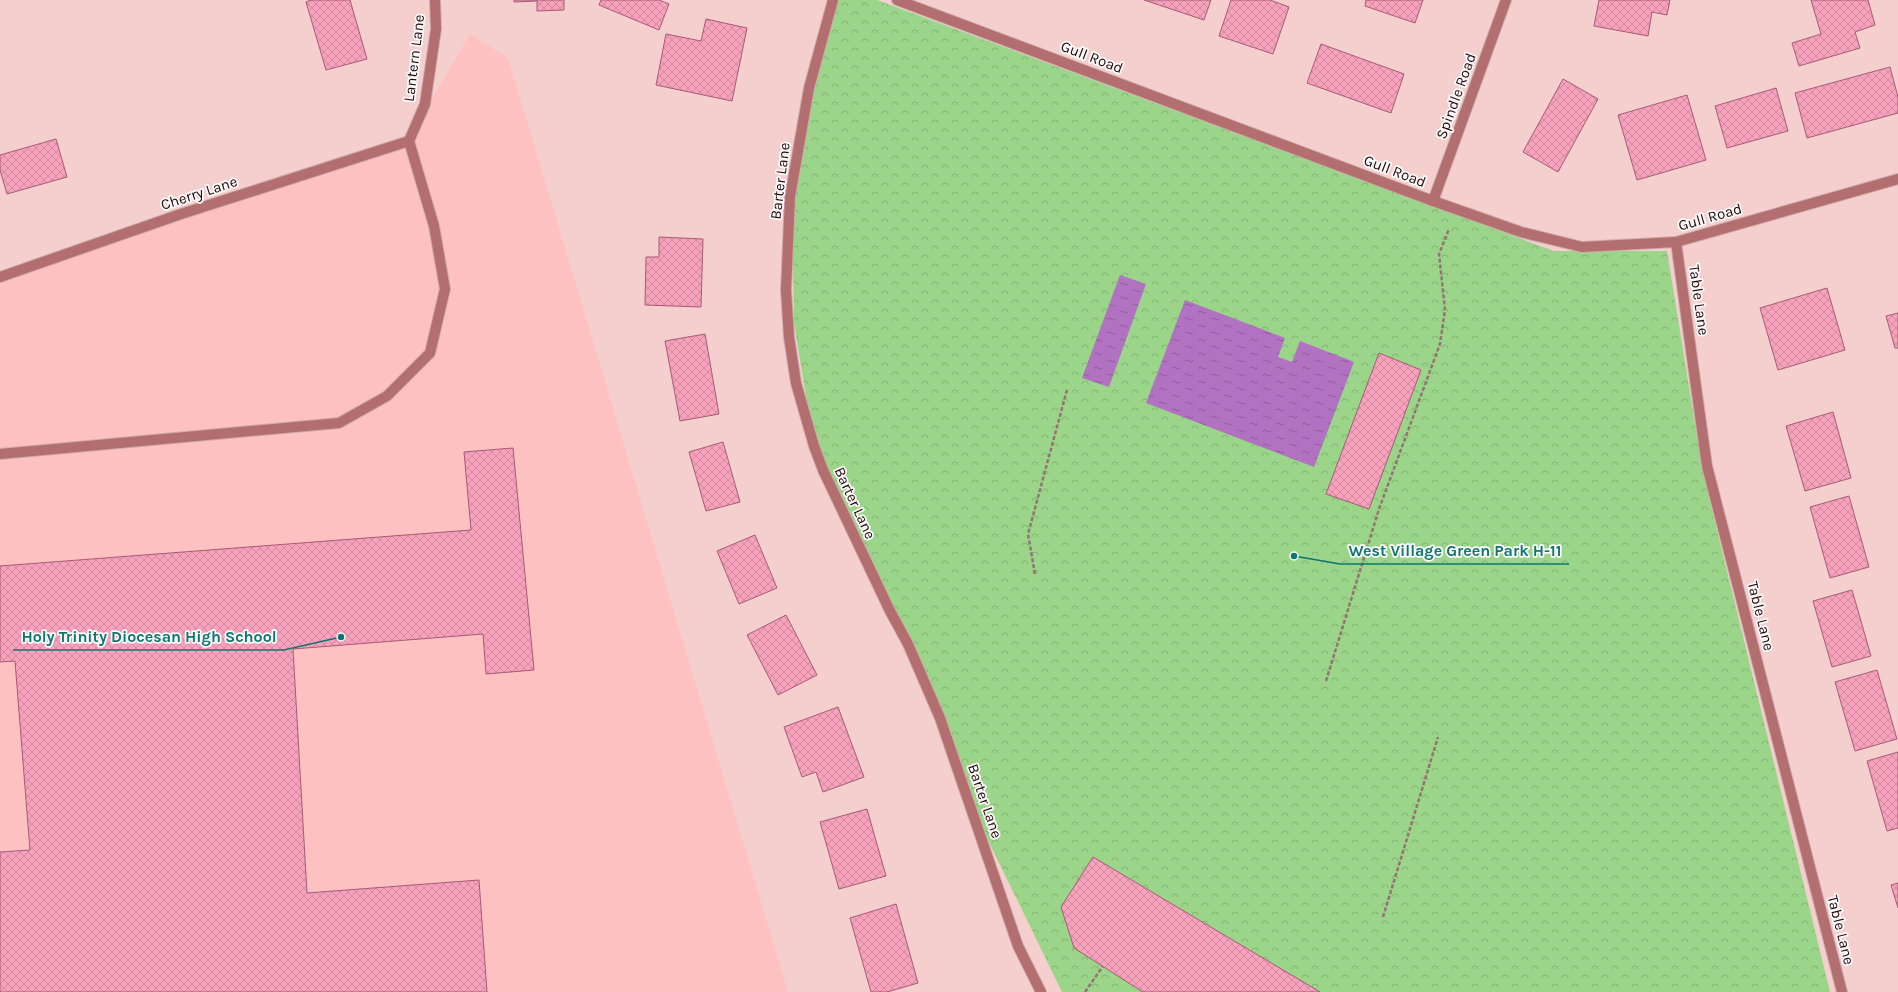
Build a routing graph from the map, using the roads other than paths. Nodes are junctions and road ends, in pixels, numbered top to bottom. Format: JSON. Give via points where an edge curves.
{"nodes":[{"id":1,"x":435,"y":0,"type":"edge"},
{"id":2,"x":833,"y":0,"type":"edge"},
{"id":3,"x":897,"y":0,"type":"edge"},
{"id":4,"x":1506,"y":0,"type":"edge"},
{"id":5,"x":409,"y":141,"type":"junction"},
{"id":6,"x":1898,"y":179,"type":"edge"},
{"id":7,"x":1433,"y":201,"type":"junction"},
{"id":8,"x":1676,"y":242,"type":"junction"},
{"id":9,"x":0,"y":278,"type":"edge"},
{"id":10,"x":0,"y":454,"type":"edge"},
{"id":11,"x":1041,"y":992,"type":"edge"},
{"id":12,"x":1842,"y":992,"type":"edge"}],
"edges":[{"from":1,"to":5,"type":"street","name":"Lantern Lane","via":[[436,29],[425,104]]},
{"from":2,"to":11,"type":"street","name":"Barter Lane","via":[[809,88],[790,197],[786,290],[789,337],[796,383],[823,470],[908,644],[940,718],[1018,946]]},
{"from":3,"to":7,"type":"street","name":"Gull Road"},
{"from":4,"to":7,"type":"street","name":"Spindle Road"},
{"from":5,"to":9,"type":"street","name":"Cherry Lane","via":[[181,214]]},
{"from":5,"to":10,"type":"street","via":[[434,226],[445,289],[430,353],[387,396],[339,423]]},
{"from":6,"to":8,"type":"street","name":"Gull Road"},
{"from":7,"to":8,"type":"street","name":"Gull Road","via":[[1521,232],[1582,247]]},
{"from":8,"to":12,"type":"street","name":"Table Lane","via":[[1707,466]]}]}
